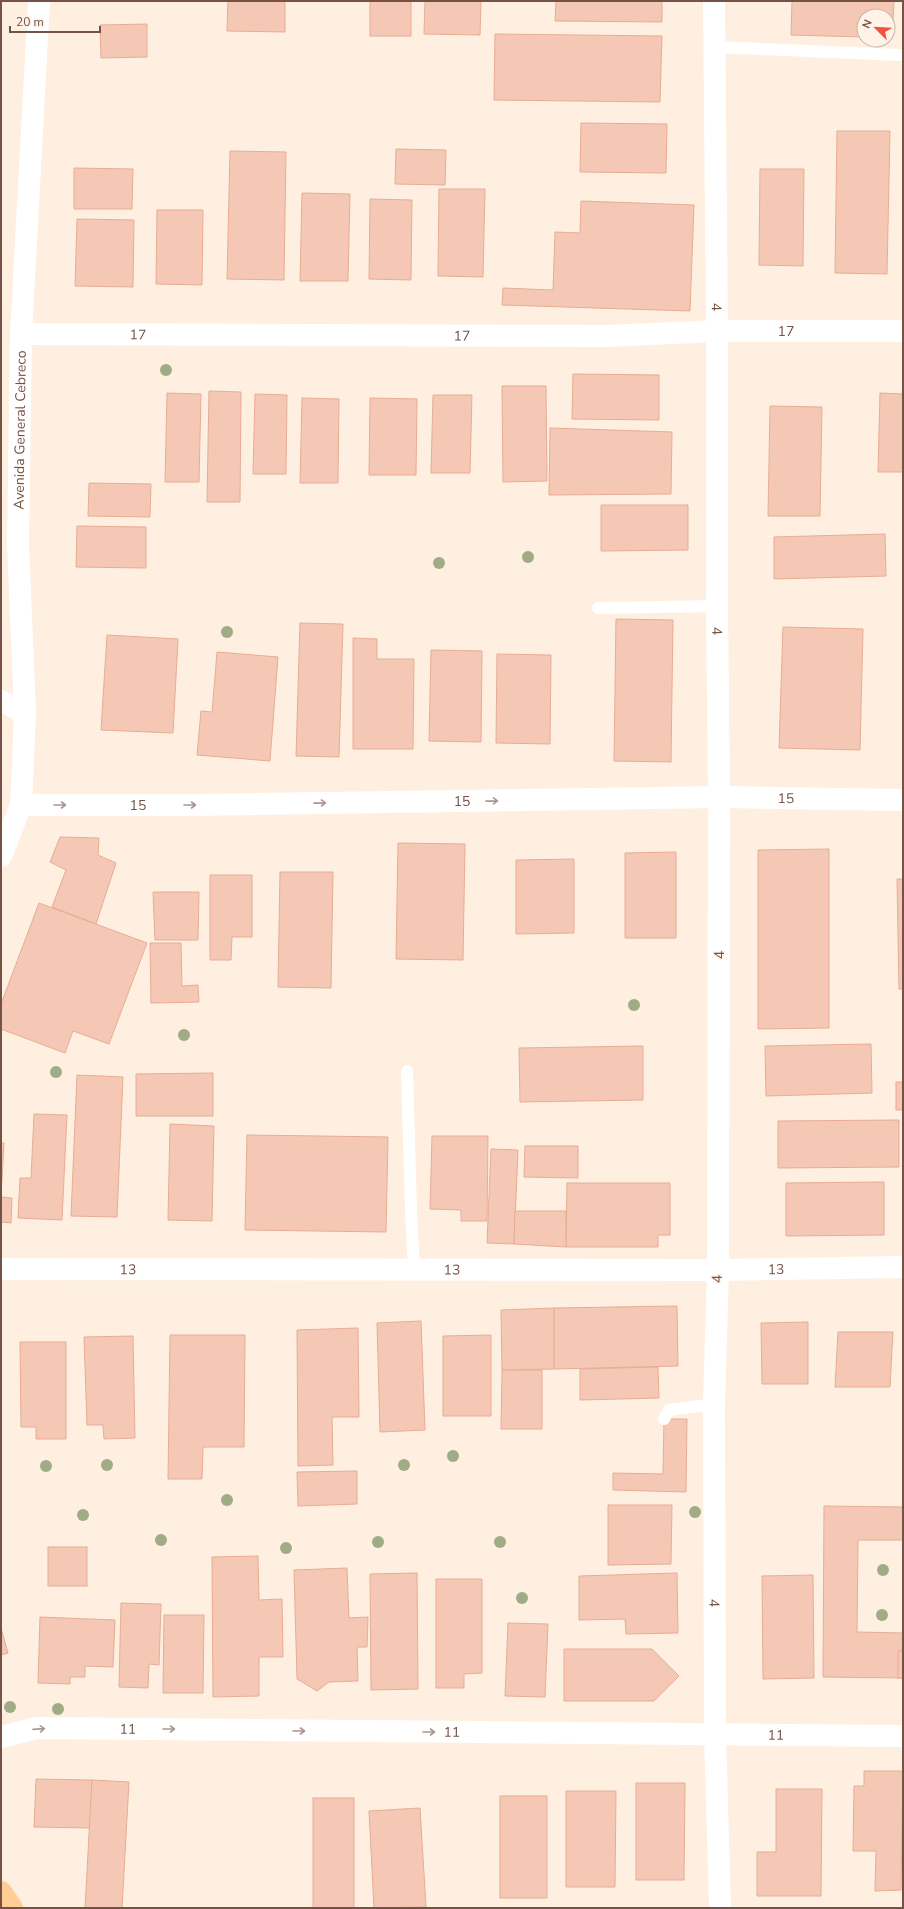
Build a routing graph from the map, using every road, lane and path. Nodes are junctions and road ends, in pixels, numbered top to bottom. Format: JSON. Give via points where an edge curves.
{"nodes":[{"id":1,"x":39,"y":1,"type":"edge"},
{"id":2,"x":714,"y":1,"type":"edge"},
{"id":3,"x":715,"y":47,"type":"junction"},
{"id":4,"x":899,"y":55,"type":"dead end"},
{"id":5,"x":717,"y":331,"type":"junction"},
{"id":6,"x":903,"y":332,"type":"edge"},
{"id":7,"x":21,"y":334,"type":"junction"},
{"id":8,"x":717,"y":606,"type":"junction"},
{"id":9,"x":598,"y":608,"type":"dead end"},
{"id":10,"x":1,"y":701,"type":"edge"},
{"id":11,"x":25,"y":713,"type":"junction"},
{"id":12,"x":720,"y":797,"type":"junction"},
{"id":13,"x":903,"y":800,"type":"edge"},
{"id":14,"x":21,"y":806,"type":"junction"},
{"id":15,"x":1,"y":856,"type":"edge"},
{"id":16,"x":407,"y":1071,"type":"dead end"},
{"id":17,"x":903,"y":1267,"type":"edge"},
{"id":18,"x":414,"y":1268,"type":"junction"},
{"id":19,"x":1,"y":1269,"type":"edge"},
{"id":20,"x":718,"y":1270,"type":"junction"},
{"id":21,"x":714,"y":1404,"type":"junction"},
{"id":22,"x":664,"y":1419,"type":"dead end"},
{"id":23,"x":715,"y":1734,"type":"junction"},
{"id":24,"x":903,"y":1736,"type":"edge"},
{"id":25,"x":1,"y":1737,"type":"edge"},
{"id":26,"x":1,"y":1892,"type":"edge"},
{"id":27,"x":12,"y":1908,"type":"edge"},
{"id":28,"x":720,"y":1908,"type":"edge"}],
"edges":[{"from":1,"to":7,"type":"street","name":"Avenida General Cebreco"},
{"from":2,"to":3,"type":"street","name":"4"},
{"from":3,"to":4,"type":"lane"},
{"from":3,"to":5,"type":"street","name":"4"},
{"from":5,"to":6,"type":"street","name":"17"},
{"from":5,"to":7,"type":"street","name":"17","via":[[606,336]]},
{"from":5,"to":8,"type":"street","name":"4"},
{"from":7,"to":11,"type":"street","name":"Avenida General Cebreco","via":[[18,544]]},
{"from":8,"to":9,"type":"lane"},
{"from":8,"to":12,"type":"street","name":"4"},
{"from":10,"to":11,"type":"street"},
{"from":11,"to":14,"type":"street","name":"Avenida General Cebreco"},
{"from":12,"to":13,"type":"street","name":"15"},
{"from":14,"to":12,"type":"street","name":"15","one_way":true},
{"from":12,"to":20,"type":"street","name":"4"},
{"from":14,"to":15,"type":"street","name":"Avenida General Cebreco"},
{"from":16,"to":18,"type":"lane"},
{"from":17,"to":20,"type":"street","name":"13"},
{"from":18,"to":19,"type":"street","name":"13"},
{"from":18,"to":20,"type":"street","name":"13"},
{"from":20,"to":21,"type":"street","name":"4"},
{"from":21,"to":22,"type":"lane","via":[[669,1410]]},
{"from":21,"to":23,"type":"street","name":"4"},
{"from":23,"to":24,"type":"street","name":"11"},
{"from":25,"to":23,"type":"street","name":"11","one_way":true,"via":[[36,1728]]},
{"from":23,"to":28,"type":"street","name":"4"},
{"from":26,"to":27,"type":"main road"}]}
